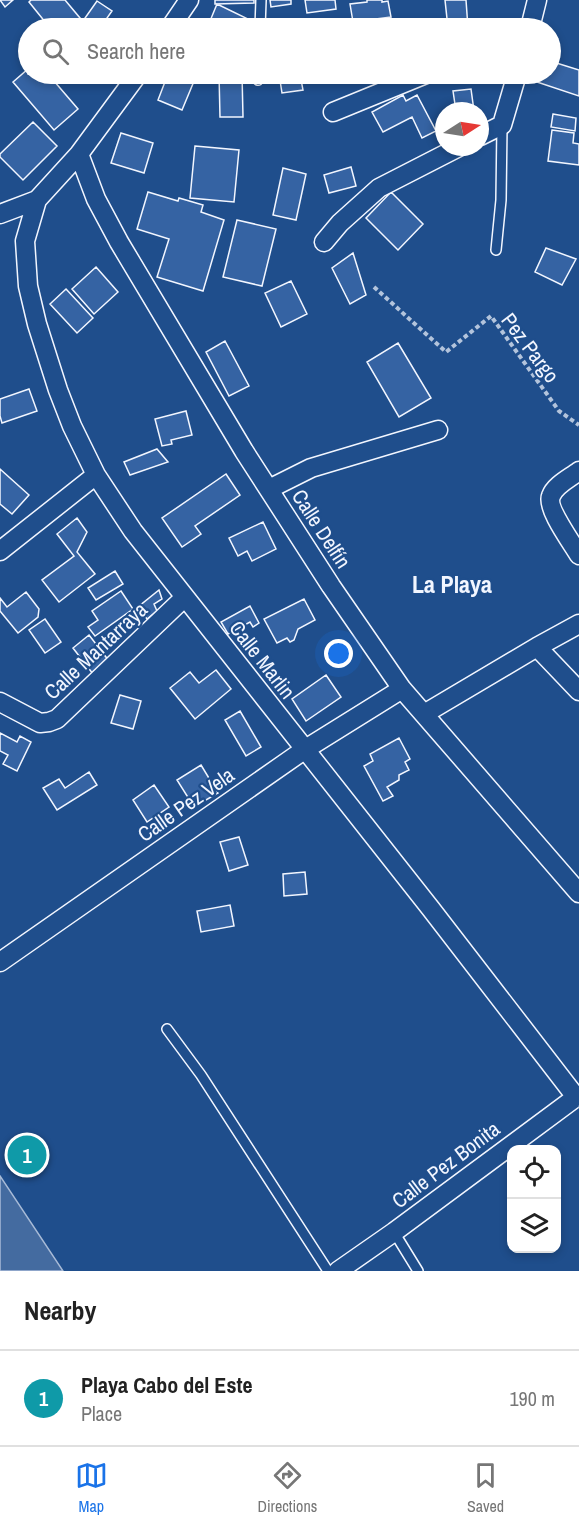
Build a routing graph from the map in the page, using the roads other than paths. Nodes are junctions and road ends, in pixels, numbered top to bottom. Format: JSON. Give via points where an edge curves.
{"nodes":[{"id":1,"x":189,"y":0,"type":"edge"},
{"id":2,"x":261,"y":0,"type":"edge"},
{"id":3,"x":537,"y":0,"type":"edge"},
{"id":4,"x":177,"y":18,"type":"edge"},
{"id":5,"x":260,"y":18,"type":"edge"},
{"id":6,"x":531,"y":18,"type":"edge"},
{"id":7,"x":131,"y":84,"type":"edge"},
{"id":8,"x":402,"y":84,"type":"edge"},
{"id":9,"x":514,"y":84,"type":"edge"},
{"id":10,"x":333,"y":112,"type":"dead end"},
{"id":11,"x":502,"y":125,"type":"junction"},
{"id":12,"x":489,"y":132,"type":"edge"},
{"id":13,"x":79,"y":154,"type":"junction"},
{"id":14,"x":441,"y":156,"type":"edge"},
{"id":15,"x":37,"y":200,"type":"junction"},
{"id":16,"x":0,"y":214,"type":"edge"},
{"id":17,"x":324,"y":242,"type":"dead end"},
{"id":18,"x":496,"y":250,"type":"dead end"},
{"id":19,"x":438,"y":430,"type":"dead end"},
{"id":20,"x":579,"y":471,"type":"edge"},
{"id":21,"x":96,"y":474,"type":"junction"},
{"id":22,"x":268,"y":489,"type":"junction"},
{"id":23,"x":0,"y":551,"type":"edge"},
{"id":24,"x":579,"y":555,"type":"edge"},
{"id":25,"x":184,"y":597,"type":"junction"},
{"id":26,"x":579,"y":624,"type":"edge"},
{"id":27,"x":537,"y":646,"type":"junction"},
{"id":28,"x":402,"y":689,"type":"junction"},
{"id":29,"x":579,"y":691,"type":"edge"},
{"id":30,"x":0,"y":702,"type":"edge"},
{"id":31,"x":424,"y":714,"type":"junction"},
{"id":32,"x":304,"y":750,"type":"junction"},
{"id":33,"x":579,"y":893,"type":"edge"},
{"id":34,"x":0,"y":962,"type":"edge"},
{"id":35,"x":167,"y":1029,"type":"dead end"},
{"id":36,"x":578,"y":1096,"type":"edge"},
{"id":37,"x":394,"y":1232,"type":"junction"},
{"id":38,"x":328,"y":1271,"type":"edge"},
{"id":39,"x":338,"y":1271,"type":"edge"},
{"id":40,"x":418,"y":1271,"type":"edge"}],
"edges":[{"from":1,"to":4,"type":"street"},
{"from":2,"to":5,"type":"lane"},
{"from":3,"to":6,"type":"street"},
{"from":7,"to":13,"type":"street"},
{"from":8,"to":10,"type":"street"},
{"from":9,"to":11,"type":"street"},
{"from":11,"to":12,"type":"street"},
{"from":11,"to":18,"type":"lane"},
{"from":13,"to":15,"type":"street"},
{"from":13,"to":22,"type":"street","name":"Calle Delfín","via":[[96,199],[119,242]]},
{"from":14,"to":17,"type":"street","via":[[378,188]]},
{"from":15,"to":16,"type":"street"},
{"from":15,"to":21,"type":"street","name":"Calle Marlin","via":[[24,241],[28,286],[58,390]]},
{"from":19,"to":22,"type":"street","via":[[311,468]]},
{"from":20,"to":24,"type":"street","via":[[555,489],[550,502]]},
{"from":21,"to":23,"type":"street"},
{"from":21,"to":25,"type":"street","name":"Calle Marlin","via":[[133,531]]},
{"from":22,"to":28,"type":"street","name":"Calle Delfín"},
{"from":25,"to":30,"type":"street","name":"Calle Mantarraya","via":[[57,719],[40,723]]},
{"from":25,"to":32,"type":"street","name":"Calle Marlin"},
{"from":26,"to":27,"type":"street"},
{"from":27,"to":29,"type":"street"},
{"from":27,"to":31,"type":"street"},
{"from":28,"to":31,"type":"street","name":"Calle Delfín"},
{"from":28,"to":32,"type":"street","name":"Calle Pez Vela"},
{"from":31,"to":33,"type":"street","name":"Calle Delfín"},
{"from":32,"to":34,"type":"street","name":"Calle Pez Vela"},
{"from":32,"to":36,"type":"street","name":"Calle Marlin"},
{"from":35,"to":38,"type":"lane"},
{"from":36,"to":37,"type":"street","name":"Calle Pez Bonita"},
{"from":37,"to":39,"type":"street","name":"Calle Pez Bonita"},
{"from":37,"to":40,"type":"lane"}]}
